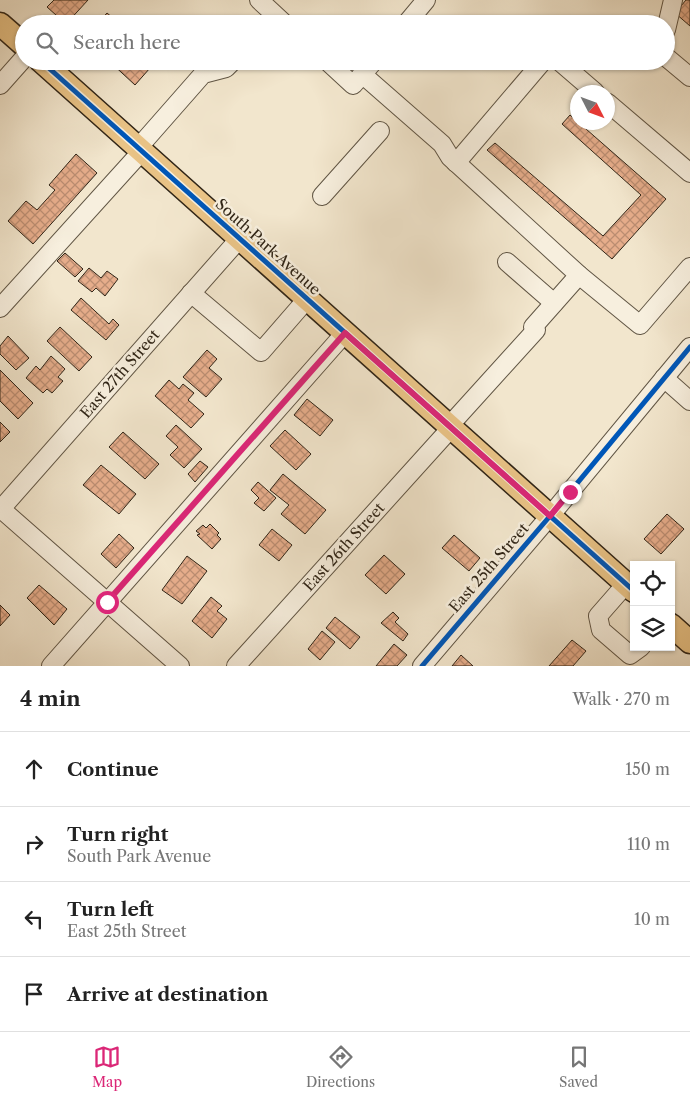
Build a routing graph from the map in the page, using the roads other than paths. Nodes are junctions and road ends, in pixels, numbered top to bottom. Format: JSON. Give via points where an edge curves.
{"nodes":[{"id":1,"x":259,"y":0,"type":"edge"},
{"id":2,"x":426,"y":0,"type":"edge"},
{"id":3,"x":673,"y":0,"type":"edge"},
{"id":4,"x":271,"y":15,"type":"edge"},
{"id":5,"x":414,"y":15,"type":"edge"},
{"id":6,"x":670,"y":15,"type":"edge"},
{"id":7,"x":0,"y":24,"type":"edge"},
{"id":8,"x":15,"y":37,"type":"edge"},
{"id":9,"x":675,"y":64,"type":"edge"},
{"id":10,"x":15,"y":68,"type":"edge"},
{"id":11,"x":52,"y":70,"type":"edge"},
{"id":12,"x":218,"y":70,"type":"edge"},
{"id":13,"x":337,"y":70,"type":"edge"},
{"id":14,"x":366,"y":70,"type":"edge"},
{"id":15,"x":370,"y":70,"type":"edge"},
{"id":16,"x":535,"y":70,"type":"edge"},
{"id":17,"x":569,"y":70,"type":"edge"},
{"id":18,"x":690,"y":77,"type":"edge"},
{"id":19,"x":0,"y":85,"type":"edge"},
{"id":20,"x":587,"y":85,"type":"edge"},
{"id":21,"x":615,"y":109,"type":"edge"},
{"id":22,"x":380,"y":131,"type":"dead end"},
{"id":23,"x":140,"y":149,"type":"junction"},
{"id":24,"x":456,"y":162,"type":"junction"},
{"id":25,"x":690,"y":173,"type":"edge"},
{"id":26,"x":322,"y":196,"type":"dead end"},
{"id":27,"x":240,"y":238,"type":"junction"},
{"id":28,"x":507,"y":262,"type":"dead end"},
{"id":29,"x":690,"y":267,"type":"edge"},
{"id":30,"x":579,"y":275,"type":"junction"},
{"id":31,"x":191,"y":293,"type":"junction"},
{"id":32,"x":307,"y":298,"type":"junction"},
{"id":33,"x":554,"y":304,"type":"junction"},
{"id":34,"x":0,"y":308,"type":"edge"},
{"id":35,"x":345,"y":333,"type":"junction"},
{"id":36,"x":690,"y":347,"type":"edge"},
{"id":37,"x":664,"y":378,"type":"junction"},
{"id":38,"x":690,"y":401,"type":"edge"},
{"id":39,"x":450,"y":427,"type":"junction"},
{"id":40,"x":0,"y":509,"type":"edge"},
{"id":41,"x":550,"y":516,"type":"junction"},
{"id":42,"x":630,"y":588,"type":"edge"},
{"id":43,"x":107,"y":602,"type":"junction"},
{"id":44,"x":675,"y":629,"type":"edge"},
{"id":45,"x":690,"y":642,"type":"edge"},
{"id":46,"x":636,"y":651,"type":"edge"},
{"id":47,"x":51,"y":666,"type":"edge"},
{"id":48,"x":180,"y":666,"type":"edge"},
{"id":49,"x":236,"y":666,"type":"edge"},
{"id":50,"x":422,"y":666,"type":"edge"}],
"edges":[{"from":1,"to":4,"type":"street"},
{"from":2,"to":5,"type":"street"},
{"from":3,"to":6,"type":"street"},
{"from":7,"to":8,"type":"main road"},
{"from":9,"to":18,"type":"street"},
{"from":10,"to":19,"type":"street"},
{"from":11,"to":23,"type":"main road","name":"South Park Avenue"},
{"from":12,"to":23,"type":"street","via":[[203,74]]},
{"from":13,"to":14,"type":"street","via":[[353,84]]},
{"from":15,"to":24,"type":"street"},
{"from":16,"to":24,"type":"street"},
{"from":17,"to":20,"type":"street"},
{"from":21,"to":25,"type":"street"},
{"from":22,"to":26,"type":"street"},
{"from":23,"to":27,"type":"main road","name":"South Park Avenue"},
{"from":23,"to":34,"type":"street"},
{"from":24,"to":30,"type":"street"},
{"from":27,"to":31,"type":"street","name":"East 27th Street"},
{"from":27,"to":32,"type":"main road","name":"South Park Avenue"},
{"from":28,"to":33,"type":"street"},
{"from":29,"to":30,"type":"street","via":[[640,325]]},
{"from":30,"to":33,"type":"street","name":"East 26th Street"},
{"from":31,"to":32,"type":"street","via":[[262,352]]},
{"from":31,"to":40,"type":"street","name":"East 27th Street"},
{"from":32,"to":35,"type":"main road","name":"South Park Avenue"},
{"from":33,"to":39,"type":"street","name":"East 26th Street"},
{"from":35,"to":39,"type":"main road","name":"South Park Avenue"},
{"from":35,"to":43,"type":"street"},
{"from":36,"to":37,"type":"street","name":"East 25th Street"},
{"from":37,"to":38,"type":"street"},
{"from":37,"to":41,"type":"street","name":"East 25th Street"},
{"from":39,"to":41,"type":"main road","name":"South Park Avenue"},
{"from":39,"to":49,"type":"street","name":"East 26th Street"},
{"from":40,"to":43,"type":"street"},
{"from":41,"to":42,"type":"main road","name":"South Park Avenue"},
{"from":41,"to":50,"type":"street","name":"East 25th Street"},
{"from":42,"to":46,"type":"street","via":[[598,616],[601,630],[630,655]]},
{"from":43,"to":47,"type":"street"},
{"from":43,"to":48,"type":"street"},
{"from":44,"to":45,"type":"main road"}]}
